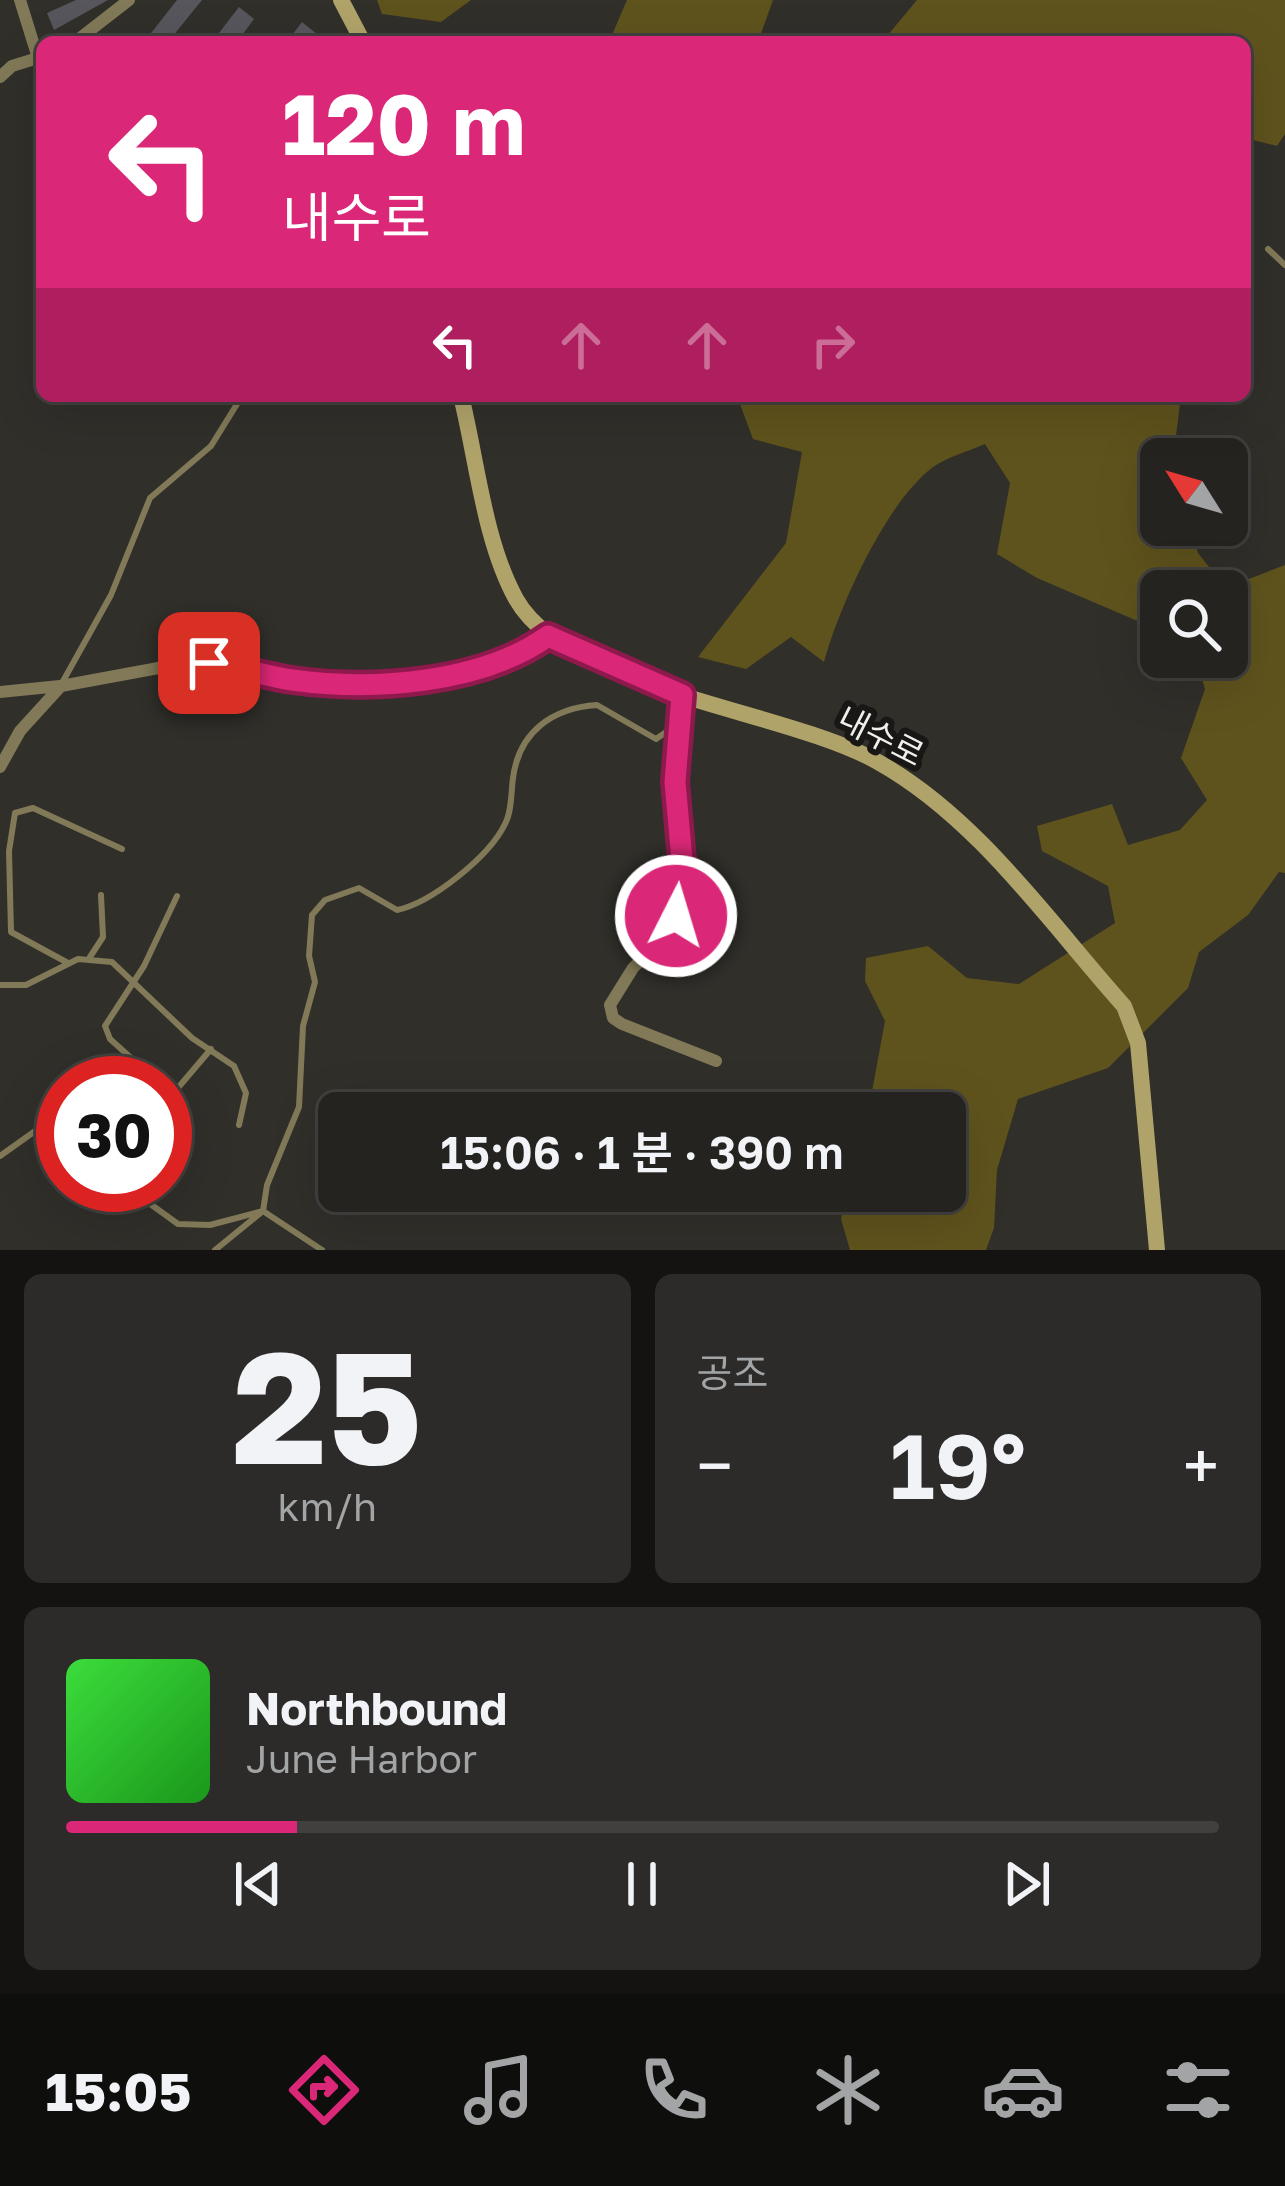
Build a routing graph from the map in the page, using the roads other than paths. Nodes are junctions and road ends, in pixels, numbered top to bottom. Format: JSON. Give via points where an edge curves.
{"nodes":[{"id":1,"x":20,"y":0,"type":"edge"},
{"id":2,"x":129,"y":0,"type":"edge"},
{"id":3,"x":341,"y":0,"type":"edge"},
{"id":4,"x":83,"y":36,"type":"edge"},
{"id":5,"x":360,"y":36,"type":"edge"},
{"id":6,"x":36,"y":46,"type":"edge"},
{"id":7,"x":36,"y":58,"type":"edge"},
{"id":8,"x":0,"y":77,"type":"edge"},
{"id":9,"x":1268,"y":249,"type":"dead end"},
{"id":10,"x":1285,"y":265,"type":"edge"},
{"id":11,"x":238,"y":402,"type":"edge"},
{"id":12,"x":462,"y":402,"type":"edge"},
{"id":13,"x":548,"y":636,"type":"junction"},
{"id":14,"x":61,"y":686,"type":"junction"},
{"id":15,"x":0,"y":692,"type":"edge"},
{"id":16,"x":682,"y":695,"type":"junction"},
{"id":17,"x":681,"y":722,"type":"junction"},
{"id":18,"x":0,"y":767,"type":"edge"},
{"id":19,"x":122,"y":850,"type":"dead end"},
{"id":20,"x":101,"y":895,"type":"dead end"},
{"id":21,"x":176,"y":896,"type":"dead end"},
{"id":22,"x":90,"y":957,"type":"junction"},
{"id":23,"x":68,"y":963,"type":"junction"},
{"id":24,"x":133,"y":983,"type":"junction"},
{"id":25,"x":0,"y":985,"type":"edge"},
{"id":26,"x":211,"y":1049,"type":"junction"},
{"id":27,"x":130,"y":1056,"type":"edge"},
{"id":28,"x":716,"y":1060,"type":"dead end"},
{"id":29,"x":192,"y":1071,"type":"edge"},
{"id":30,"x":239,"y":1125,"type":"dead end"},
{"id":31,"x":36,"y":1126,"type":"edge"},
{"id":32,"x":0,"y":1156,"type":"edge"},
{"id":33,"x":263,"y":1211,"type":"junction"},
{"id":34,"x":161,"y":1212,"type":"edge"},
{"id":35,"x":214,"y":1250,"type":"edge"},
{"id":36,"x":322,"y":1250,"type":"edge"},
{"id":37,"x":1157,"y":1250,"type":"edge"}],
"edges":[{"from":1,"to":6,"type":"street"},
{"from":2,"to":4,"type":"street"},
{"from":3,"to":5,"type":"street"},
{"from":7,"to":8,"type":"street"},
{"from":9,"to":10,"type":"lane"},
{"from":11,"to":14,"type":"lane","via":[[211,446],[150,498],[111,596]]},
{"from":12,"to":13,"type":"street","name":"내수로","via":[[502,563],[516,598]]},
{"from":13,"to":14,"type":"street","via":[[500,662],[445,675],[312,682],[191,662]]},
{"from":13,"to":16,"type":"street","name":"내수로"},
{"from":14,"to":15,"type":"street"},
{"from":14,"to":18,"type":"street"},
{"from":16,"to":17,"type":"street"},
{"from":16,"to":37,"type":"street","name":"내수로","via":[[842,744],[915,785],[1124,1006],[1138,1043]]},
{"from":17,"to":28,"type":"street","via":[[676,916],[610,1005],[622,1024]]},
{"from":17,"to":33,"type":"lane","via":[[656,739],[597,705],[536,725],[521,747],[506,824],[434,897],[397,910],[358,888],[318,907],[310,926],[315,982],[299,1107]]},
{"from":19,"to":23,"type":"lane","via":[[33,808],[15,812],[11,932]]},
{"from":20,"to":22,"type":"lane","via":[[103,937]]},
{"from":21,"to":24,"type":"lane"},
{"from":22,"to":23,"type":"lane"},
{"from":22,"to":24,"type":"lane","via":[[112,962]]},
{"from":23,"to":25,"type":"lane","via":[[26,985]]},
{"from":24,"to":26,"type":"lane"},
{"from":24,"to":27,"type":"lane","via":[[106,1033]]},
{"from":26,"to":29,"type":"lane"},
{"from":26,"to":30,"type":"lane","via":[[233,1066],[246,1093]]},
{"from":31,"to":32,"type":"lane"},
{"from":33,"to":34,"type":"lane","via":[[210,1225],[178,1224]]},
{"from":33,"to":35,"type":"lane"},
{"from":33,"to":36,"type":"lane"}]}
